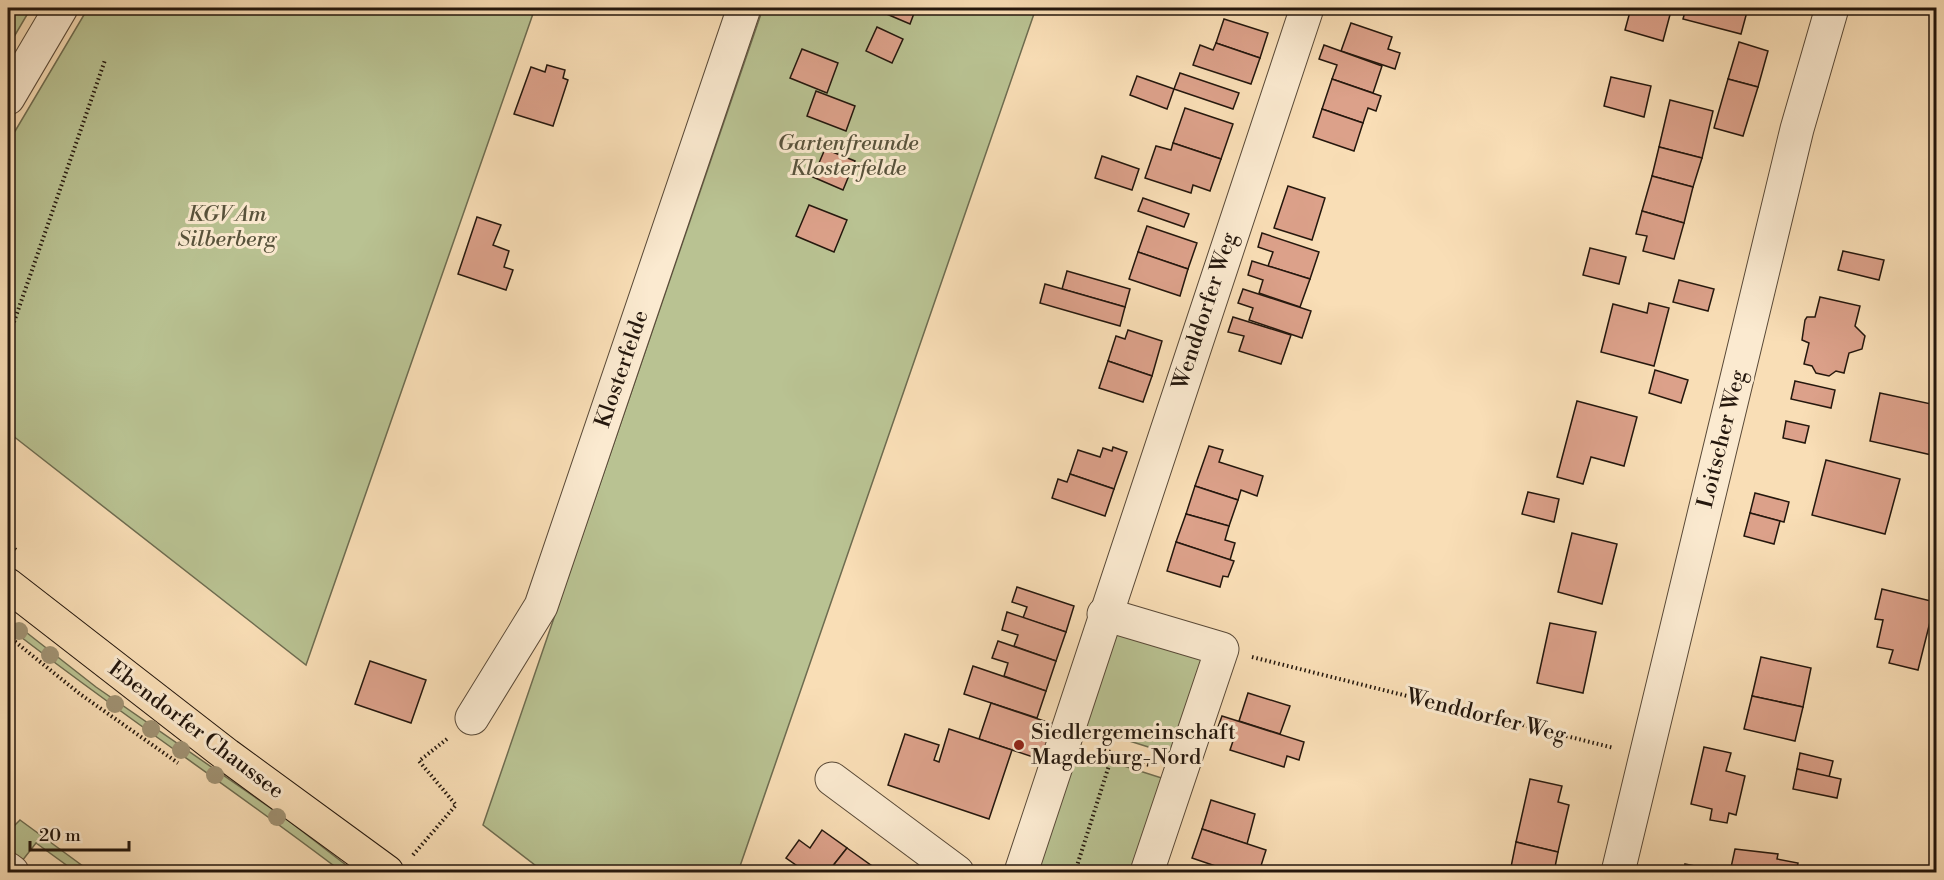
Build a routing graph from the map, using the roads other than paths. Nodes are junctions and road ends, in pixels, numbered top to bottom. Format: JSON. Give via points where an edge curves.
{"nodes":[{"id":1,"x":61,"y":8,"type":"edge"},
{"id":2,"x":744,"y":8,"type":"edge"},
{"id":3,"x":1307,"y":8,"type":"edge"},
{"id":4,"x":1832,"y":8,"type":"edge"},
{"id":5,"x":8,"y":98,"type":"edge"},
{"id":6,"x":8,"y":585,"type":"edge"},
{"id":7,"x":1104,"y":614,"type":"junction"},
{"id":8,"x":472,"y":718,"type":"dead end"},
{"id":9,"x":832,"y":779,"type":"dead end"},
{"id":10,"x":398,"y":866,"type":"edge"},
{"id":11,"x":8,"y":869,"type":"edge"},
{"id":12,"x":12,"y":873,"type":"edge"},
{"id":13,"x":957,"y":873,"type":"edge"},
{"id":14,"x":1020,"y":873,"type":"edge"},
{"id":15,"x":1147,"y":873,"type":"edge"},
{"id":16,"x":1618,"y":873,"type":"edge"}],
"edges":[{"from":1,"to":5,"type":"street"},
{"from":2,"to":8,"type":"street","name":"Klosterfelde","via":[[541,606]]},
{"from":3,"to":7,"type":"street","name":"Wenddorfer Weg"},
{"from":4,"to":16,"type":"street","name":"Loitscher Weg","via":[[1795,140]]},
{"from":6,"to":10,"type":"main road","name":"Ebendorfer Chaussee","via":[[226,755]]},
{"from":7,"to":14,"type":"street","name":"Wenddorfer Weg"},
{"from":7,"to":15,"type":"street","via":[[1222,649]]},
{"from":9,"to":13,"type":"street"},
{"from":11,"to":12,"type":"street"}]}
